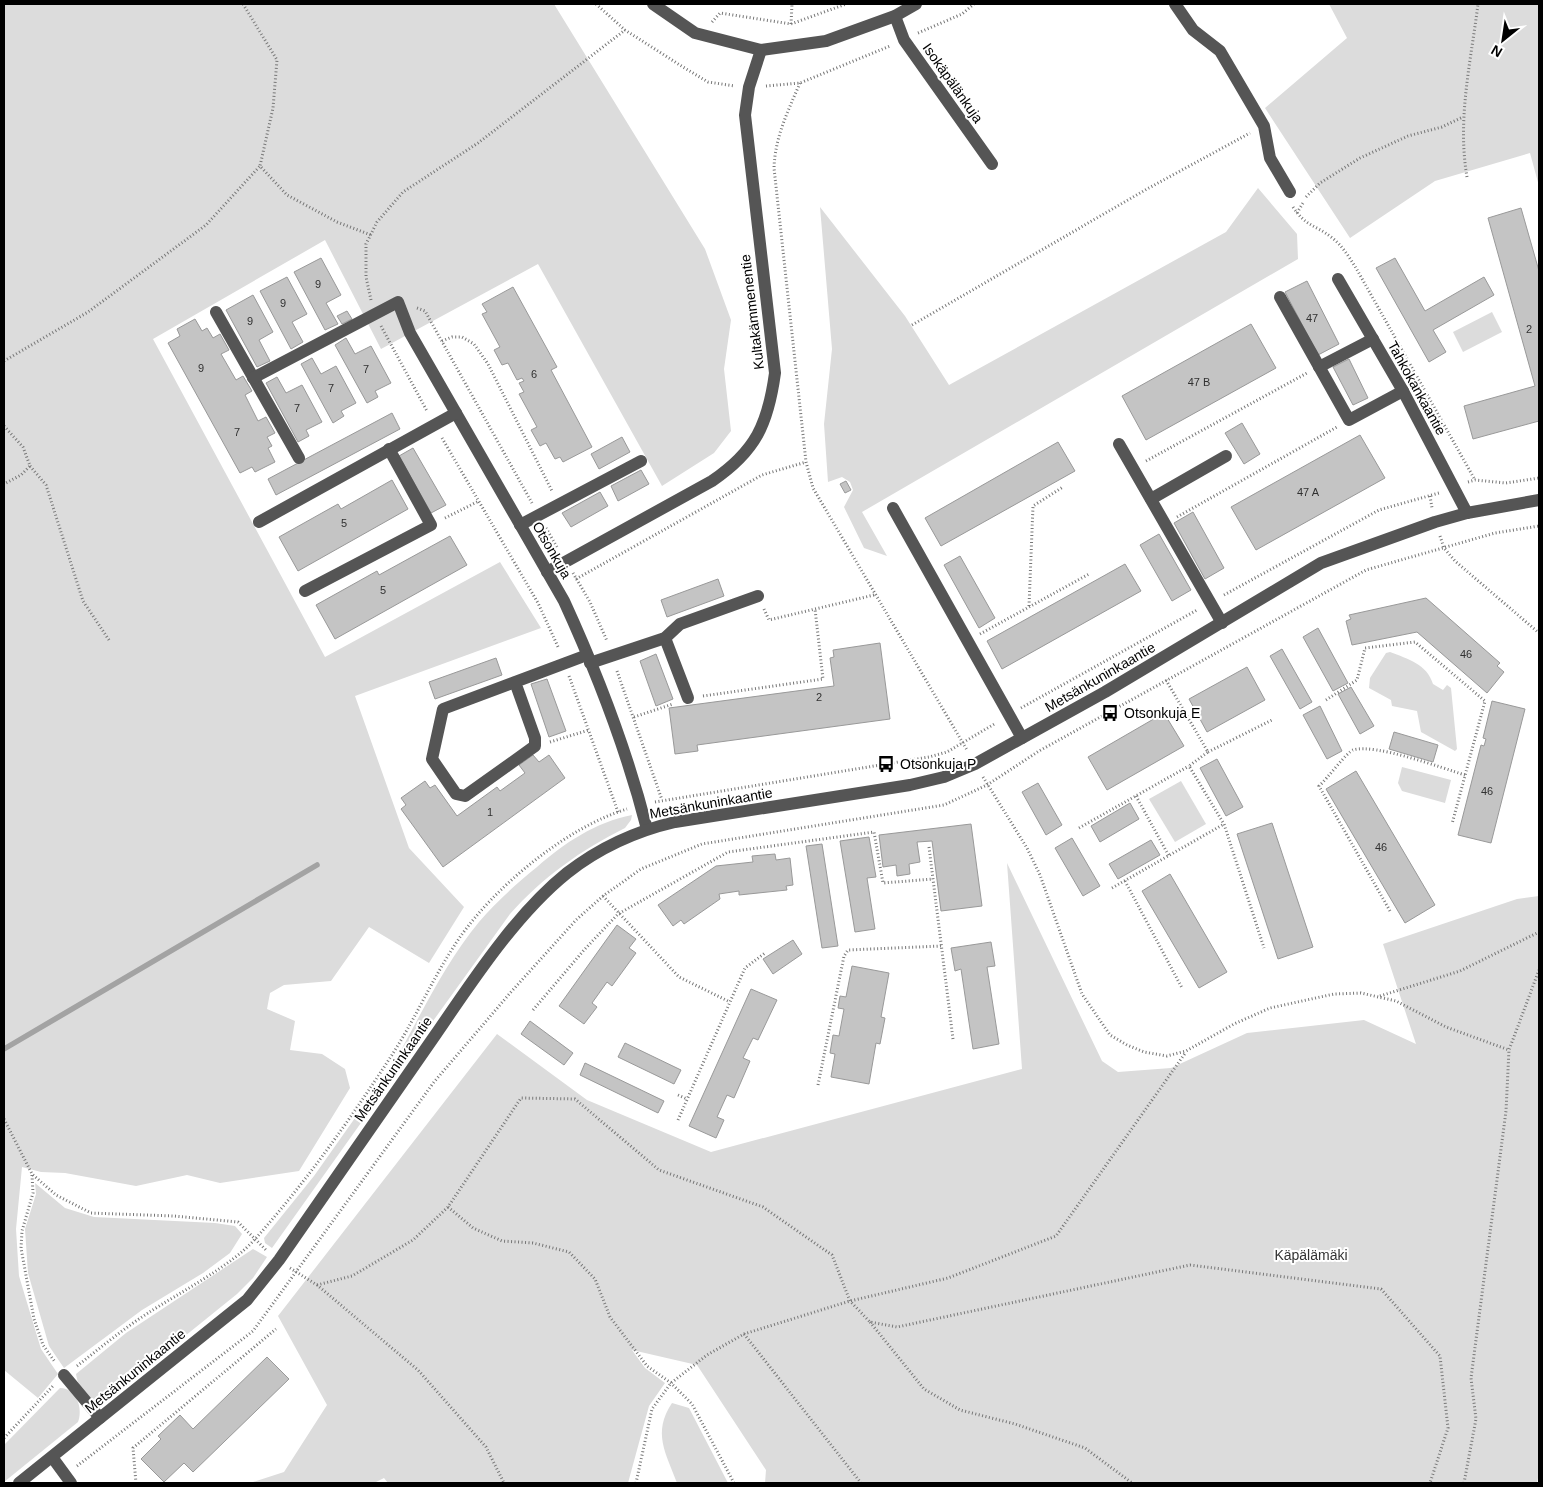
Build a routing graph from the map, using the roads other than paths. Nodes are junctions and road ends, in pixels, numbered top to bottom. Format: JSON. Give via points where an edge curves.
{"nodes":[{"id":1,"x":653,"y":4,"type":"edge"},
{"id":2,"x":916,"y":4,"type":"edge"},
{"id":3,"x":1175,"y":4,"type":"edge"},
{"id":4,"x":895,"y":16,"type":"junction"},
{"id":5,"x":761,"y":50,"type":"junction"},
{"id":6,"x":992,"y":164,"type":"dead end"},
{"id":7,"x":1290,"y":192,"type":"road end"},
{"id":8,"x":1338,"y":279,"type":"dead end"},
{"id":9,"x":1280,"y":297,"type":"dead end"},
{"id":10,"x":216,"y":312,"type":"dead end"},
{"id":11,"x":1373,"y":339,"type":"junction"},
{"id":12,"x":1319,"y":367,"type":"junction"},
{"id":13,"x":254,"y":378,"type":"junction"},
{"id":14,"x":1403,"y":391,"type":"junction"},
{"id":15,"x":456,"y":413,"type":"junction"},
{"id":16,"x":1119,"y":444,"type":"dead end"},
{"id":17,"x":389,"y":449,"type":"junction"},
{"id":18,"x":1226,"y":456,"type":"dead end"},
{"id":19,"x":299,"y":458,"type":"dead end"},
{"id":20,"x":641,"y":460,"type":"dead end"},
{"id":21,"x":1151,"y":499,"type":"junction"},
{"id":22,"x":1539,"y":500,"type":"edge"},
{"id":23,"x":893,"y":508,"type":"dead end"},
{"id":24,"x":1467,"y":513,"type":"junction"},
{"id":25,"x":259,"y":522,"type":"dead end"},
{"id":26,"x":520,"y":525,"type":"junction"},
{"id":27,"x":547,"y":572,"type":"junction"},
{"id":28,"x":305,"y":591,"type":"dead end"},
{"id":29,"x":758,"y":596,"type":"road end"},
{"id":30,"x":1222,"y":623,"type":"junction"},
{"id":31,"x":664,"y":638,"type":"junction"},
{"id":32,"x":589,"y":659,"type":"junction"},
{"id":33,"x":515,"y":682,"type":"junction"},
{"id":34,"x":688,"y":698,"type":"road end"},
{"id":35,"x":1022,"y":738,"type":"junction"},
{"id":36,"x":646,"y":828,"type":"junction"},
{"id":37,"x":64,"y":1375,"type":"road end"},
{"id":38,"x":100,"y":1418,"type":"junction"},
{"id":39,"x":52,"y":1457,"type":"junction"},
{"id":40,"x":69,"y":1479,"type":"edge"},
{"id":41,"x":19,"y":1483,"type":"edge"}],
"edges":[{"from":1,"to":5,"type":"street","via":[[695,33]]},
{"from":2,"to":4,"type":"street"},
{"from":3,"to":7,"type":"street","via":[[1193,30],[1220,51],[1264,126],[1270,158]]},
{"from":4,"to":5,"type":"street","via":[[826,40]]},
{"from":4,"to":6,"type":"street","name":"Isokäpälänkuja","via":[[904,40]]},
{"from":5,"to":27,"type":"street","name":"Kultakämmenentie","via":[[749,87],[745,114],[775,373],[764,424],[753,444],[734,466]]},
{"from":8,"to":11,"type":"street","name":"Tahkokankaantie"},
{"from":9,"to":12,"type":"street"},
{"from":10,"to":13,"type":"street"},
{"from":11,"to":12,"type":"street"},
{"from":11,"to":14,"type":"street","name":"Tahkokankaantie"},
{"from":12,"to":14,"type":"street","via":[[1349,420]]},
{"from":13,"to":15,"type":"street","name":"Otsonkuja","via":[[398,302],[410,333]]},
{"from":13,"to":19,"type":"street"},
{"from":14,"to":24,"type":"street","name":"Tahkokankaantie"},
{"from":15,"to":17,"type":"street"},
{"from":15,"to":26,"type":"street","name":"Otsonkuja"},
{"from":16,"to":21,"type":"street"},
{"from":17,"to":25,"type":"street"},
{"from":17,"to":28,"type":"street","via":[[431,525]]},
{"from":18,"to":21,"type":"street"},
{"from":20,"to":26,"type":"street"},
{"from":21,"to":30,"type":"street"},
{"from":22,"to":24,"type":"street","name":"Metsänkuninkaantie"},
{"from":23,"to":35,"type":"street"},
{"from":24,"to":30,"type":"street","name":"Metsänkuninkaantie","via":[[1321,563]]},
{"from":26,"to":27,"type":"street","name":"Otsonkuja"},
{"from":27,"to":32,"type":"street","name":"Otsonkuja","via":[[564,601]]},
{"from":29,"to":31,"type":"street","via":[[680,624]]},
{"from":30,"to":35,"type":"street","name":"Metsänkuninkaantie"},
{"from":31,"to":32,"type":"street"},
{"from":31,"to":34,"type":"street"},
{"from":32,"to":33,"type":"street","via":[[564,664]]},
{"from":32,"to":36,"type":"street","name":"Otsonkuja","via":[[641,805]]},
{"from":33,"to":33,"type":"street","via":[[443,709],[432,759],[456,794],[465,796],[535,746]]},
{"from":35,"to":36,"type":"street","name":"Metsänkuninkaantie","via":[[944,777]]},
{"from":36,"to":38,"type":"street","name":"Metsänkuninkaantie","via":[[583,862],[537,901],[482,968],[279,1260],[247,1300]]},
{"from":37,"to":38,"type":"street"},
{"from":38,"to":39,"type":"street","name":"Metsänkuninkaantie"},
{"from":39,"to":40,"type":"street"},
{"from":39,"to":41,"type":"street","name":"Metsänkuninkaantie"}]}
